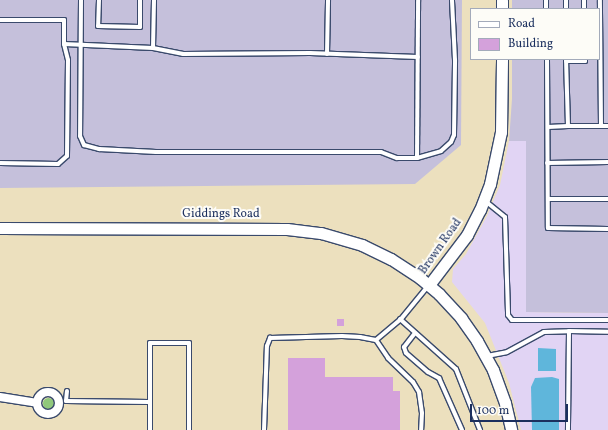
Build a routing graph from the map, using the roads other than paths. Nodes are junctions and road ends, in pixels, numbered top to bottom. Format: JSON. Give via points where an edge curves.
{"nodes":[{"id":1,"x":82,"y":0,"type":"edge"},
{"id":2,"x":98,"y":0,"type":"edge"},
{"id":3,"x":140,"y":0,"type":"edge"},
{"id":4,"x":154,"y":0,"type":"edge"},
{"id":5,"x":328,"y":0,"type":"edge"},
{"id":6,"x":418,"y":0,"type":"edge"},
{"id":7,"x":452,"y":0,"type":"edge"},
{"id":8,"x":600,"y":0,"type":"edge"},
{"id":9,"x":0,"y":20,"type":"edge"},
{"id":10,"x":64,"y":44,"type":"junction"},
{"id":11,"x":82,"y":44,"type":"junction"},
{"id":12,"x":153,"y":48,"type":"junction"},
{"id":13,"x":327,"y":54,"type":"junction"},
{"id":14,"x":418,"y":57,"type":"junction"},
{"id":15,"x":502,"y":60,"type":"edge"},
{"id":16,"x":547,"y":60,"type":"edge"},
{"id":17,"x":566,"y":60,"type":"edge"},
{"id":18,"x":585,"y":60,"type":"edge"},
{"id":19,"x":568,"y":126,"type":"junction"},
{"id":20,"x":601,"y":126,"type":"junction"},
{"id":21,"x":608,"y":126,"type":"edge"},
{"id":22,"x":548,"y":127,"type":"junction"},
{"id":23,"x":418,"y":158,"type":"junction"},
{"id":24,"x":608,"y":162,"type":"edge"},
{"id":25,"x":0,"y":163,"type":"edge"},
{"id":26,"x":547,"y":163,"type":"junction"},
{"id":27,"x":548,"y":199,"type":"junction"},
{"id":28,"x":608,"y":199,"type":"edge"},
{"id":29,"x":484,"y":200,"type":"junction"},
{"id":30,"x":0,"y":228,"type":"edge"},
{"id":31,"x":608,"y":229,"type":"edge"},
{"id":32,"x":429,"y":285,"type":"junction"},
{"id":33,"x":400,"y":319,"type":"junction"},
{"id":34,"x":608,"y":320,"type":"edge"},
{"id":35,"x":569,"y":331,"type":"junction"},
{"id":36,"x":608,"y":332,"type":"edge"},
{"id":37,"x":415,"y":333,"type":"junction"},
{"id":38,"x":376,"y":340,"type":"junction"},
{"id":39,"x":486,"y":356,"type":"junction"},
{"id":40,"x":67,"y":391,"type":"dead end"},
{"id":41,"x":0,"y":397,"type":"edge"},
{"id":42,"x":149,"y":402,"type":"junction"},
{"id":43,"x":36,"y":403,"type":"dead end"},
{"id":44,"x":150,"y":430,"type":"edge"},
{"id":45,"x":189,"y":430,"type":"edge"},
{"id":46,"x":264,"y":430,"type":"edge"},
{"id":47,"x":421,"y":430,"type":"edge"},
{"id":48,"x":462,"y":430,"type":"edge"},
{"id":49,"x":480,"y":430,"type":"edge"},
{"id":50,"x":511,"y":430,"type":"edge"},
{"id":51,"x":568,"y":430,"type":"edge"}],
"edges":[{"from":1,"to":11,"type":"lane"},
{"from":2,"to":3,"type":"lane","via":[[98,26],[140,27]]},
{"from":4,"to":12,"type":"lane"},
{"from":5,"to":13,"type":"lane"},
{"from":6,"to":14,"type":"lane"},
{"from":7,"to":23,"type":"lane","via":[[455,60],[454,135],[451,142],[441,151]]},
{"from":8,"to":20,"type":"lane"},
{"from":9,"to":10,"type":"lane","via":[[64,20]]},
{"from":10,"to":11,"type":"lane"},
{"from":10,"to":25,"type":"lane","via":[[68,60],[67,156],[58,164]]},
{"from":11,"to":12,"type":"lane"},
{"from":11,"to":23,"type":"lane","via":[[80,136],[84,145],[91,148],[156,152],[381,152],[397,158]]},
{"from":12,"to":13,"type":"lane","via":[[183,54]]},
{"from":13,"to":14,"type":"lane"},
{"from":14,"to":23,"type":"lane"},
{"from":15,"to":29,"type":"main road","name":"Brown Road","via":[[503,110],[500,139],[493,174]]},
{"from":16,"to":22,"type":"lane"},
{"from":17,"to":18,"type":"lane"},
{"from":17,"to":19,"type":"lane"},
{"from":19,"to":20,"type":"lane"},
{"from":19,"to":22,"type":"lane"},
{"from":20,"to":21,"type":"lane"},
{"from":22,"to":26,"type":"lane"},
{"from":24,"to":26,"type":"lane"},
{"from":26,"to":27,"type":"lane"},
{"from":27,"to":28,"type":"lane"},
{"from":27,"to":31,"type":"lane","via":[[548,228]]},
{"from":29,"to":32,"type":"main road","name":"Brown Road","via":[[463,242]]},
{"from":29,"to":34,"type":"lane","via":[[506,217],[508,315],[512,320]]},
{"from":30,"to":32,"type":"main road","name":"Giddings Road","via":[[247,228],[307,231],[338,237],[368,248],[398,263]]},
{"from":32,"to":33,"type":"lane"},
{"from":32,"to":39,"type":"main road","name":"Brown Road","via":[[461,318]]},
{"from":33,"to":37,"type":"lane"},
{"from":33,"to":38,"type":"lane"},
{"from":35,"to":36,"type":"lane"},
{"from":35,"to":39,"type":"lane","via":[[544,332],[507,352]]},
{"from":35,"to":51,"type":"lane"},
{"from":37,"to":48,"type":"lane","via":[[404,347],[406,353],[443,383]]},
{"from":37,"to":49,"type":"lane","via":[[456,369]]},
{"from":38,"to":46,"type":"lane","via":[[360,337],[270,338],[267,346]]},
{"from":38,"to":47,"type":"lane","via":[[388,358],[414,382],[419,392]]},
{"from":39,"to":50,"type":"main road","name":"Brown Road","via":[[499,385]]},
{"from":40,"to":42,"type":"lane","via":[[66,401]]},
{"from":41,"to":43,"type":"street"},
{"from":42,"to":44,"type":"lane"},
{"from":42,"to":45,"type":"lane","via":[[150,343],[189,343]]}]}
